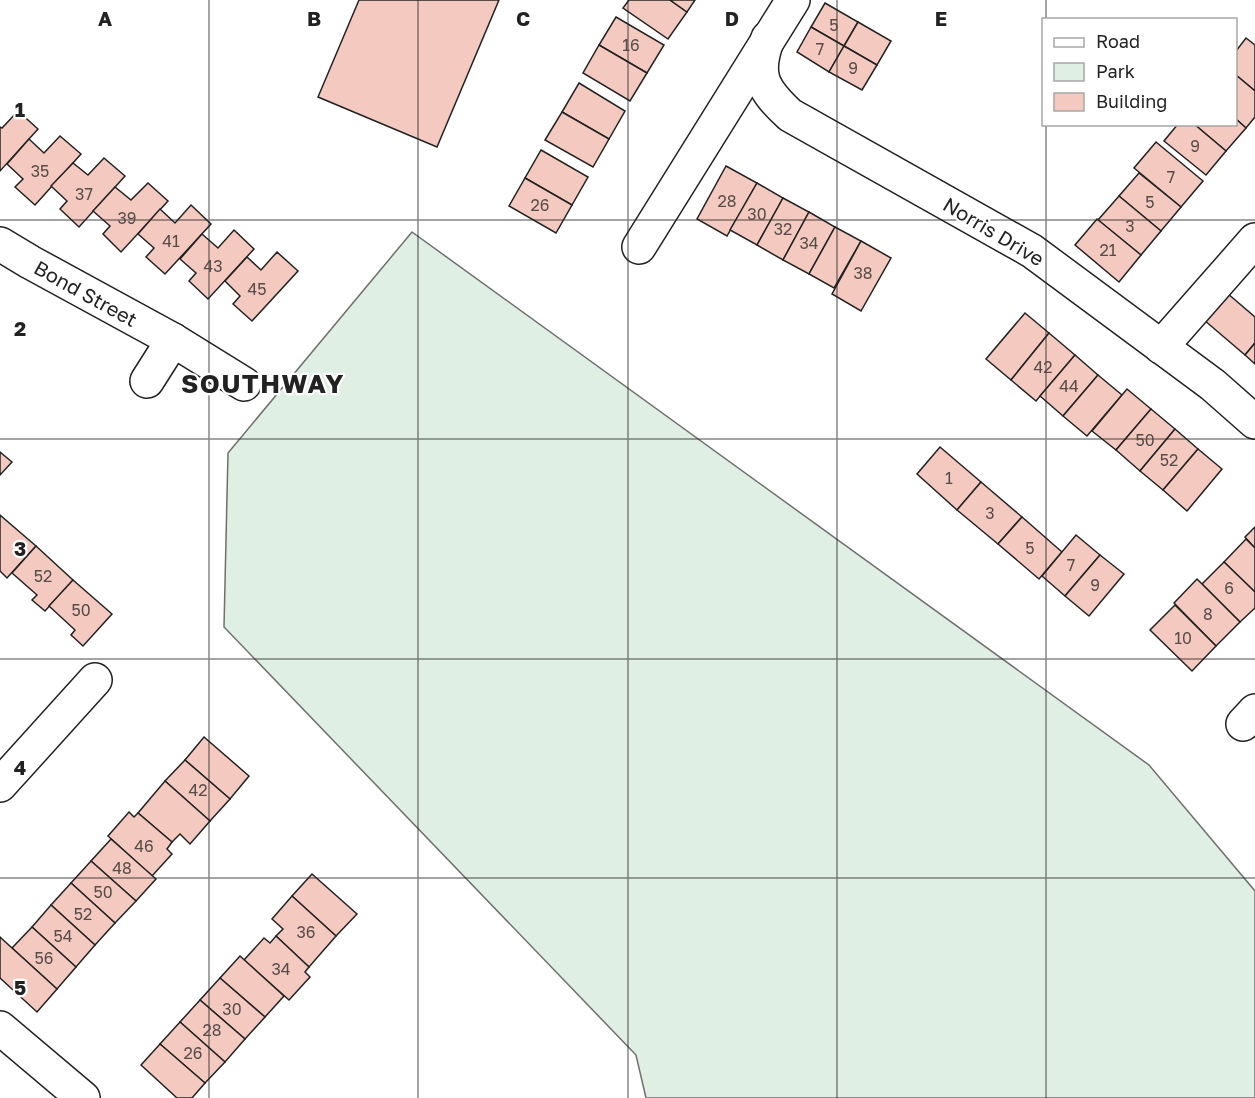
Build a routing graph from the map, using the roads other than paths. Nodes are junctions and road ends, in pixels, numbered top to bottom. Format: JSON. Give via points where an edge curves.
{"nodes":[{"id":1,"x":793,"y":0,"type":"edge"},
{"id":2,"x":768,"y":38,"type":"junction"},
{"id":3,"x":1255,"y":240,"type":"edge"},
{"id":4,"x":0,"y":244,"type":"edge"},
{"id":5,"x":639,"y":247,"type":"dead end"},
{"id":6,"x":173,"y":340,"type":"junction"},
{"id":7,"x":1161,"y":347,"type":"junction"},
{"id":8,"x":147,"y":381,"type":"dead end"},
{"id":9,"x":244,"y":384,"type":"dead end"},
{"id":10,"x":1255,"y":422,"type":"edge"},
{"id":11,"x":95,"y":680,"type":"dead end"},
{"id":12,"x":0,"y":785,"type":"edge"},
{"id":13,"x":0,"y":1028,"type":"edge"},
{"id":14,"x":83,"y":1098,"type":"edge"}],
"edges":[{"from":1,"to":2,"type":"street","name":"Norris Drive"},
{"from":2,"to":5,"type":"street","name":"Norris Drive"},
{"from":2,"to":7,"type":"street","name":"Norris Drive","via":[[761,78],[774,101],[790,115],[1032,251]]},
{"from":3,"to":7,"type":"street"},
{"from":4,"to":6,"type":"street","name":"Bond Street"},
{"from":6,"to":8,"type":"street"},
{"from":6,"to":9,"type":"street","name":"Bond Street"},
{"from":7,"to":10,"type":"street","name":"Norris Drive"},
{"from":11,"to":12,"type":"street"},
{"from":13,"to":14,"type":"street"}]}
